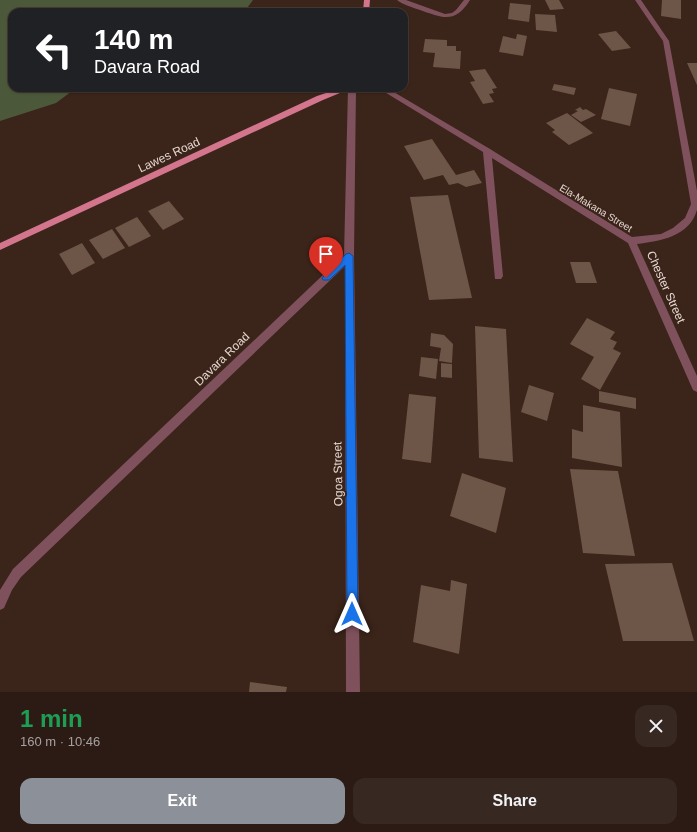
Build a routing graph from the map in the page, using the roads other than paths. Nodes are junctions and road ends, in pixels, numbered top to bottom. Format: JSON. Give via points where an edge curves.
{"nodes":[{"id":1,"x":400,"y":0,"type":"edge"},
{"id":2,"x":467,"y":0,"type":"edge"},
{"id":3,"x":638,"y":0,"type":"edge"},
{"id":4,"x":337,"y":92,"type":"edge"},
{"id":5,"x":352,"y":92,"type":"edge"},
{"id":6,"x":389,"y":92,"type":"edge"},
{"id":7,"x":487,"y":151,"type":"junction"},
{"id":8,"x":631,"y":241,"type":"junction"},
{"id":9,"x":0,"y":247,"type":"edge"},
{"id":10,"x":349,"y":256,"type":"junction"},
{"id":11,"x":498,"y":276,"type":"dead end"},
{"id":12,"x":697,"y":387,"type":"edge"},
{"id":13,"x":0,"y":604,"type":"edge"},
{"id":14,"x":353,"y":692,"type":"edge"}],
"edges":[{"from":1,"to":2,"type":"street","via":[[443,16],[453,15],[462,9]]},
{"from":3,"to":8,"type":"street","name":"Ela-Makana Street","via":[[666,41],[695,204],[688,220],[676,230],[663,237]]},
{"from":4,"to":9,"type":"main road","name":"Lawes Road"},
{"from":5,"to":10,"type":"street"},
{"from":6,"to":7,"type":"street","name":"Ela-Makana Street"},
{"from":7,"to":8,"type":"street","name":"Ela-Makana Street"},
{"from":7,"to":11,"type":"street"},
{"from":8,"to":12,"type":"street","name":"Chester Street"},
{"from":10,"to":13,"type":"street","name":"Davara Road","via":[[17,573]]},
{"from":10,"to":14,"type":"street","name":"Ogoa Street"}]}
